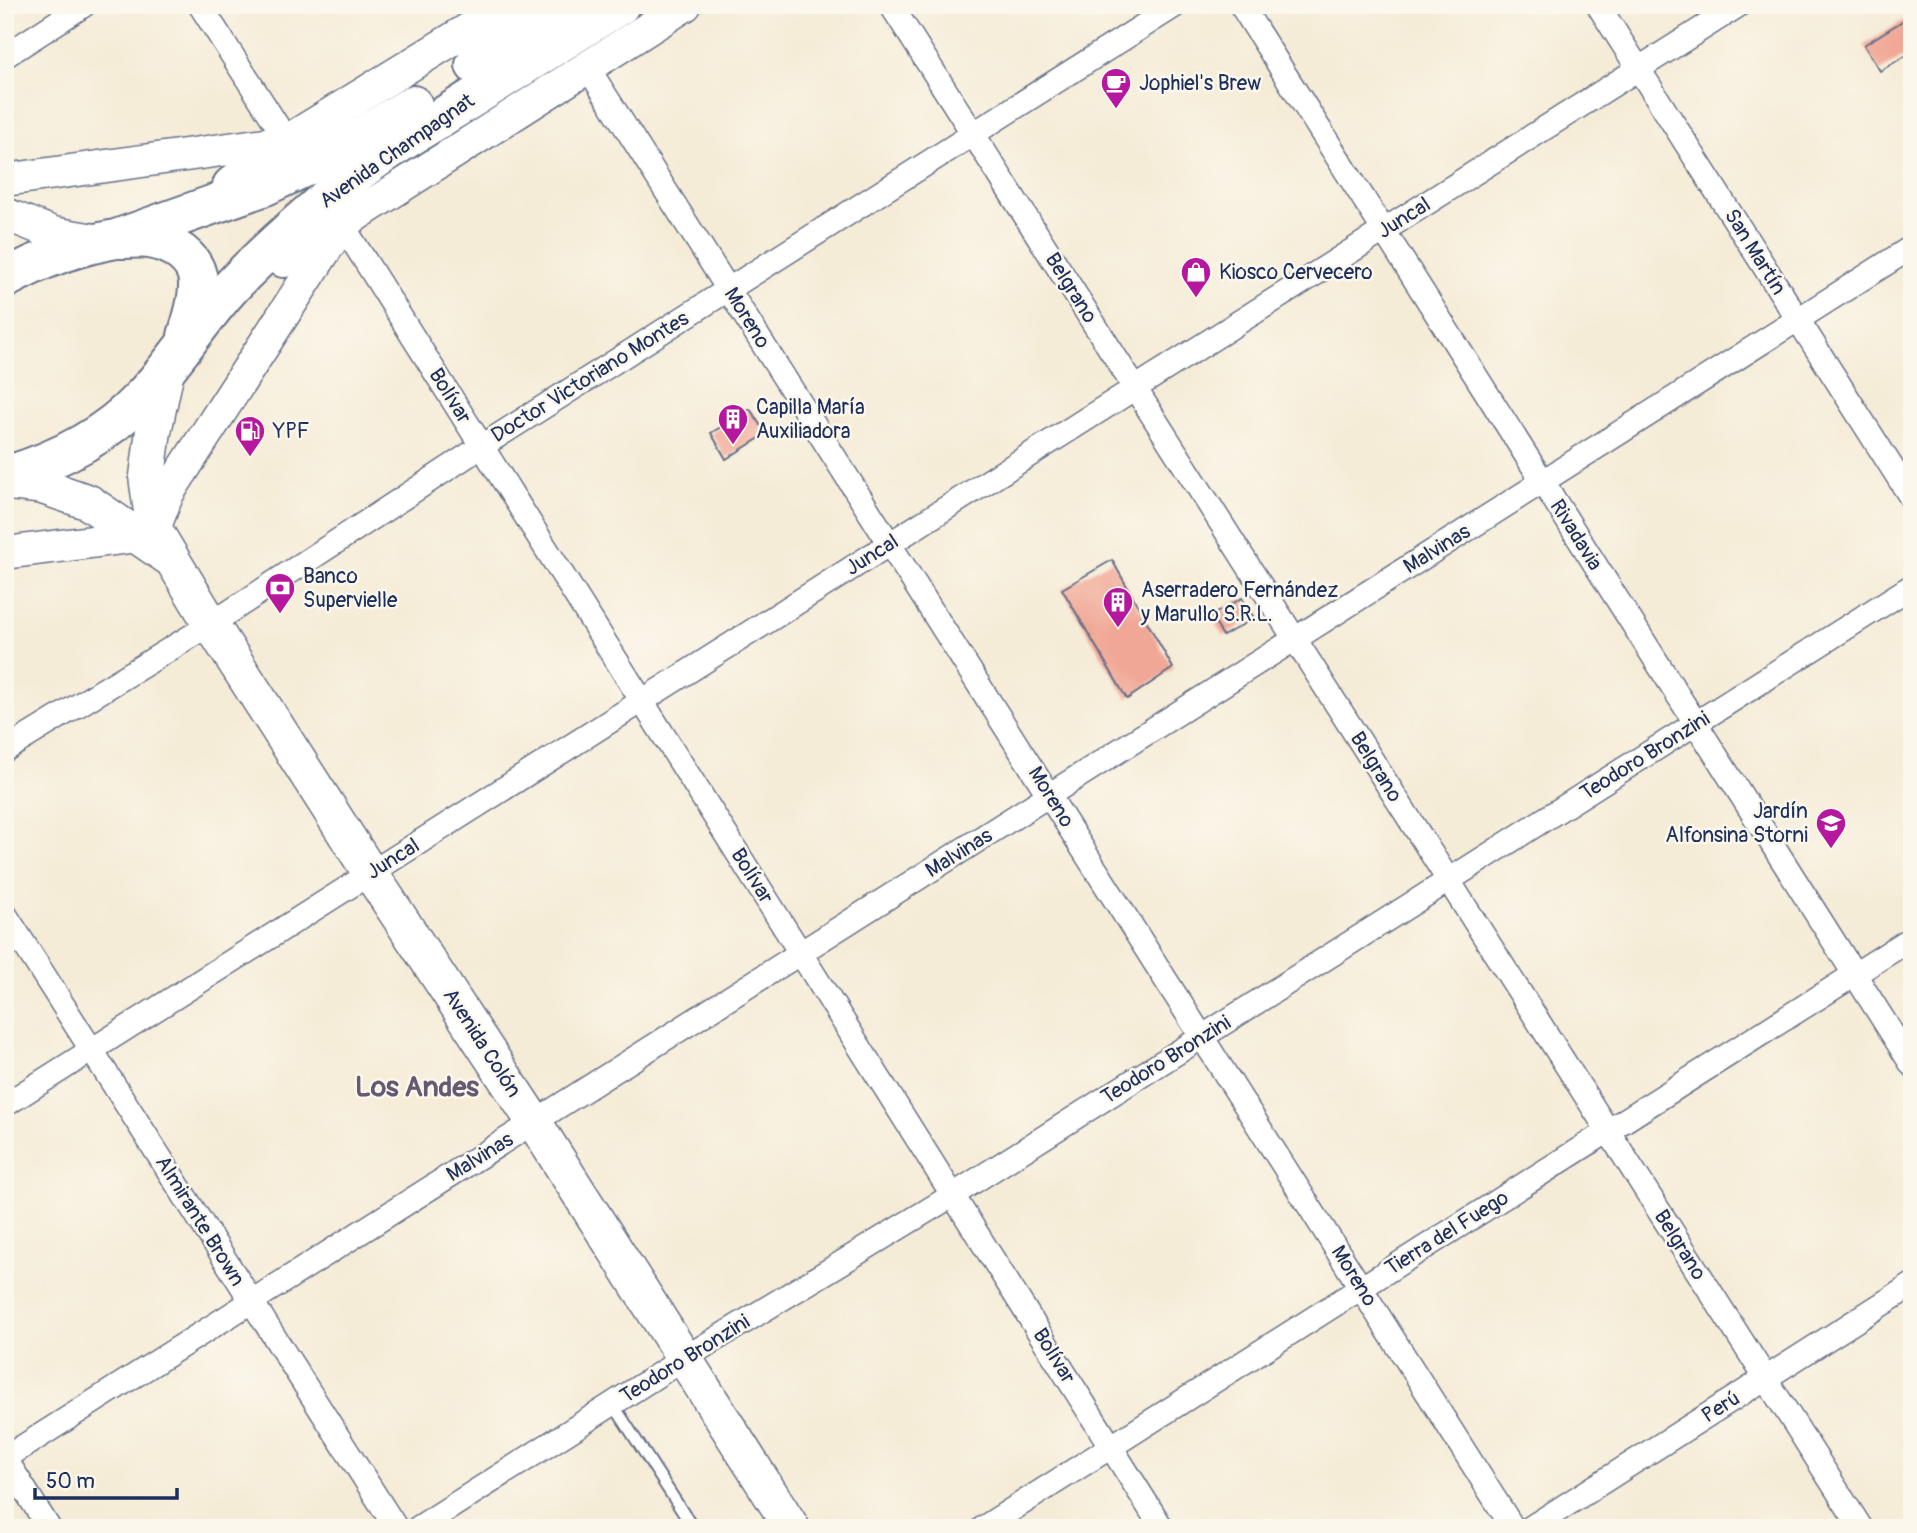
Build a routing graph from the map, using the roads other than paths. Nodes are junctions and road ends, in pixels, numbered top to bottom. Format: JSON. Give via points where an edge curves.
{"nodes":[{"id":1,"x":84,"y":5,"type":"edge"},
{"id":2,"x":200,"y":5,"type":"edge"},
{"id":3,"x":508,"y":5,"type":"edge"},
{"id":4,"x":568,"y":5,"type":"edge"},
{"id":5,"x":620,"y":5,"type":"edge"},
{"id":6,"x":685,"y":5,"type":"edge"},
{"id":7,"x":891,"y":5,"type":"edge"},
{"id":8,"x":1176,"y":5,"type":"edge"},
{"id":9,"x":1241,"y":5,"type":"edge"},
{"id":10,"x":1598,"y":5,"type":"edge"},
{"id":11,"x":1739,"y":5,"type":"edge"},
{"id":12,"x":5,"y":56,"type":"edge"},
{"id":13,"x":587,"y":68,"type":"junction"},
{"id":14,"x":1639,"y":69,"type":"junction"},
{"id":15,"x":973,"y":134,"type":"junction"},
{"id":16,"x":287,"y":141,"type":"junction"},
{"id":17,"x":5,"y":180,"type":"edge"},
{"id":18,"x":205,"y":207,"type":"junction"},
{"id":19,"x":5,"y":214,"type":"edge"},
{"id":20,"x":342,"y":224,"type":"junction"},
{"id":21,"x":1384,"y":231,"type":"junction"},
{"id":22,"x":109,"y":240,"type":"junction"},
{"id":23,"x":1912,"y":247,"type":"edge"},
{"id":24,"x":5,"y":279,"type":"edge"},
{"id":25,"x":230,"y":288,"type":"junction"},
{"id":26,"x":729,"y":289,"type":"junction"},
{"id":27,"x":1798,"y":320,"type":"junction"},
{"id":28,"x":175,"y":358,"type":"junction"},
{"id":29,"x":1135,"y":389,"type":"junction"},
{"id":30,"x":482,"y":446,"type":"junction"},
{"id":31,"x":5,"y":477,"type":"edge"},
{"id":32,"x":5,"y":482,"type":"edge"},
{"id":33,"x":1543,"y":482,"type":"junction"},
{"id":34,"x":1912,"y":499,"type":"edge"},
{"id":35,"x":146,"y":533,"type":"junction"},
{"id":36,"x":890,"y":544,"type":"junction"},
{"id":37,"x":5,"y":553,"type":"edge"},
{"id":38,"x":1912,"y":586,"type":"edge"},
{"id":39,"x":211,"y":624,"type":"junction"},
{"id":40,"x":1295,"y":639,"type":"junction"},
{"id":41,"x":642,"y":701,"type":"junction"},
{"id":42,"x":1696,"y":723,"type":"junction"},
{"id":43,"x":5,"y":750,"type":"edge"},
{"id":44,"x":1049,"y":795,"type":"junction"},
{"id":45,"x":370,"y":874,"type":"junction"},
{"id":46,"x":1448,"y":881,"type":"junction"},
{"id":47,"x":5,"y":914,"type":"edge"},
{"id":48,"x":1912,"y":938,"type":"edge"},
{"id":49,"x":801,"y":953,"type":"junction"},
{"id":50,"x":1854,"y":974,"type":"junction"},
{"id":51,"x":1202,"y":1037,"type":"junction"},
{"id":52,"x":92,"y":1050,"type":"junction"},
{"id":53,"x":1912,"y":1065,"type":"edge"},
{"id":54,"x":5,"y":1105,"type":"edge"},
{"id":55,"x":534,"y":1122,"type":"junction"},
{"id":56,"x":1608,"y":1131,"type":"junction"},
{"id":57,"x":953,"y":1195,"type":"junction"},
{"id":58,"x":1912,"y":1285,"type":"edge"},
{"id":59,"x":1361,"y":1287,"type":"junction"},
{"id":60,"x":252,"y":1301,"type":"junction"},
{"id":61,"x":683,"y":1359,"type":"junction"},
{"id":62,"x":1765,"y":1378,"type":"junction"},
{"id":63,"x":613,"y":1404,"type":"junction"},
{"id":64,"x":1111,"y":1447,"type":"junction"},
{"id":65,"x":5,"y":1458,"type":"edge"},
{"id":66,"x":49,"y":1528,"type":"edge"},
{"id":67,"x":396,"y":1528,"type":"edge"},
{"id":68,"x":418,"y":1528,"type":"edge"},
{"id":69,"x":693,"y":1528,"type":"edge"},
{"id":70,"x":792,"y":1528,"type":"edge"},
{"id":71,"x":983,"y":1528,"type":"edge"},
{"id":72,"x":1162,"y":1528,"type":"edge"},
{"id":73,"x":1513,"y":1528,"type":"edge"},
{"id":74,"x":1530,"y":1528,"type":"edge"},
{"id":75,"x":1861,"y":1528,"type":"edge"}],
"edges":[{"from":1,"to":12,"type":"street"},
{"from":2,"to":16,"type":"street"},
{"from":3,"to":16,"type":"street"},
{"from":4,"to":18,"type":"highway","name":"Avenida Champagnat","via":[[326,157],[265,186]]},
{"from":5,"to":25,"type":"highway","name":"Avenida Champagnat","via":[[344,184]]},
{"from":6,"to":13,"type":"street","name":"Avenida Champagnat"},
{"from":7,"to":15,"type":"street","name":"Belgrano"},
{"from":8,"to":15,"type":"street","name":"Doctor Victoriano Montes"},
{"from":9,"to":21,"type":"street","name":"Rivadavia"},
{"from":10,"to":14,"type":"street","name":"San Martín"},
{"from":11,"to":14,"type":"street","name":"Juncal"},
{"from":13,"to":20,"type":"street","name":"Avenida Champagnat"},
{"from":13,"to":26,"type":"street","name":"Moreno"},
{"from":14,"to":21,"type":"street","name":"Juncal"},
{"from":14,"to":27,"type":"street","name":"San Martín"},
{"from":15,"to":26,"type":"street","name":"Doctor Victoriano Montes"},
{"from":15,"to":29,"type":"street","name":"Belgrano"},
{"from":16,"to":17,"type":"street"},
{"from":16,"to":18,"type":"highway"},
{"from":18,"to":22,"type":"highway","name":"Avenida Champagnat"},
{"from":19,"to":22,"type":"street","via":[[53,233]]},
{"from":20,"to":25,"type":"highway"},
{"from":20,"to":30,"type":"street","name":"Bolívar"},
{"from":20,"to":35,"type":"street","name":"Avenida Champagnat"},
{"from":21,"to":29,"type":"street","name":"Juncal"},
{"from":21,"to":33,"type":"street","name":"Rivadavia"},
{"from":22,"to":24,"type":"highway","name":"Avenida Champagnat","via":[[50,256]]},
{"from":22,"to":28,"type":"highway","via":[[149,239],[182,252],[192,263],[197,292]]},
{"from":23,"to":27,"type":"street","name":"Malvinas"},
{"from":25,"to":28,"type":"highway","name":"Avenida Champagnat"},
{"from":26,"to":30,"type":"street","name":"Doctor Victoriano Montes"},
{"from":26,"to":36,"type":"street","name":"Moreno"},
{"from":27,"to":33,"type":"street","name":"Malvinas"},
{"from":27,"to":34,"type":"street","name":"San Martín"},
{"from":28,"to":31,"type":"highway","name":"Avenida Champagnat","via":[[140,399],[88,443]]},
{"from":28,"to":35,"type":"main road","via":[[153,434]]},
{"from":29,"to":36,"type":"street","name":"Juncal"},
{"from":29,"to":40,"type":"street","name":"Belgrano"},
{"from":30,"to":39,"type":"street","name":"Doctor Victoriano Montes"},
{"from":30,"to":41,"type":"street","name":"Bolívar"},
{"from":32,"to":35,"type":"main road","name":"Avenida Colón","via":[[41,486],[88,502]]},
{"from":33,"to":40,"type":"street","name":"Malvinas"},
{"from":33,"to":42,"type":"street","name":"Rivadavia"},
{"from":35,"to":37,"type":"street"},
{"from":35,"to":39,"type":"main road","name":"Avenida Colón","via":[[171,558]]},
{"from":36,"to":41,"type":"street","name":"Juncal"},
{"from":36,"to":44,"type":"street","name":"Moreno"},
{"from":38,"to":42,"type":"street","name":"Teodoro Bronzini"},
{"from":39,"to":43,"type":"street","name":"Doctor Victoriano Montes"},
{"from":39,"to":45,"type":"main road","name":"Avenida Colón"},
{"from":40,"to":44,"type":"street","name":"Malvinas"},
{"from":40,"to":46,"type":"street","name":"Belgrano"},
{"from":41,"to":45,"type":"street","name":"Juncal"},
{"from":41,"to":49,"type":"street","name":"Bolívar"},
{"from":42,"to":46,"type":"street","name":"Teodoro Bronzini"},
{"from":42,"to":50,"type":"street","name":"Rivadavia"},
{"from":44,"to":49,"type":"street","name":"Malvinas"},
{"from":44,"to":51,"type":"street","name":"Moreno"},
{"from":45,"to":52,"type":"street","name":"Juncal"},
{"from":45,"to":55,"type":"main road","name":"Avenida Colón"},
{"from":46,"to":51,"type":"street","name":"Teodoro Bronzini"},
{"from":46,"to":56,"type":"street","name":"Belgrano"},
{"from":47,"to":52,"type":"street","name":"Almirante Brown"},
{"from":48,"to":50,"type":"street","name":"Tierra del Fuego"},
{"from":49,"to":55,"type":"street","name":"Malvinas"},
{"from":49,"to":57,"type":"street","name":"Bolívar"},
{"from":50,"to":53,"type":"street","name":"Rivadavia"},
{"from":50,"to":56,"type":"street","name":"Tierra del Fuego"},
{"from":51,"to":57,"type":"street","name":"Teodoro Bronzini"},
{"from":51,"to":59,"type":"street","name":"Moreno"},
{"from":52,"to":54,"type":"street","name":"Juncal"},
{"from":52,"to":60,"type":"street","name":"Almirante Brown"},
{"from":55,"to":60,"type":"street","name":"Malvinas"},
{"from":55,"to":61,"type":"main road","name":"Avenida Colón"},
{"from":56,"to":59,"type":"street","name":"Tierra del Fuego"},
{"from":56,"to":62,"type":"street","name":"Belgrano"},
{"from":57,"to":61,"type":"street","name":"Teodoro Bronzini"},
{"from":57,"to":64,"type":"street","name":"Bolívar"},
{"from":58,"to":62,"type":"street","name":"Perú"},
{"from":59,"to":64,"type":"street","name":"Tierra del Fuego"},
{"from":59,"to":73,"type":"street","name":"Moreno"},
{"from":60,"to":65,"type":"street","name":"Malvinas"},
{"from":60,"to":67,"type":"street","name":"Almirante Brown"},
{"from":61,"to":63,"type":"street","name":"Teodoro Bronzini"},
{"from":61,"to":70,"type":"main road","name":"Avenida Colón"},
{"from":62,"to":74,"type":"street","name":"Perú"},
{"from":62,"to":75,"type":"street","name":"Belgrano"},
{"from":63,"to":68,"type":"street","name":"Teodoro Bronzini"},
{"from":63,"to":69,"type":"lane"},
{"from":64,"to":71,"type":"street","name":"Tierra del Fuego"},
{"from":64,"to":72,"type":"street","name":"Bolívar"},
{"from":65,"to":66,"type":"street"}]}
